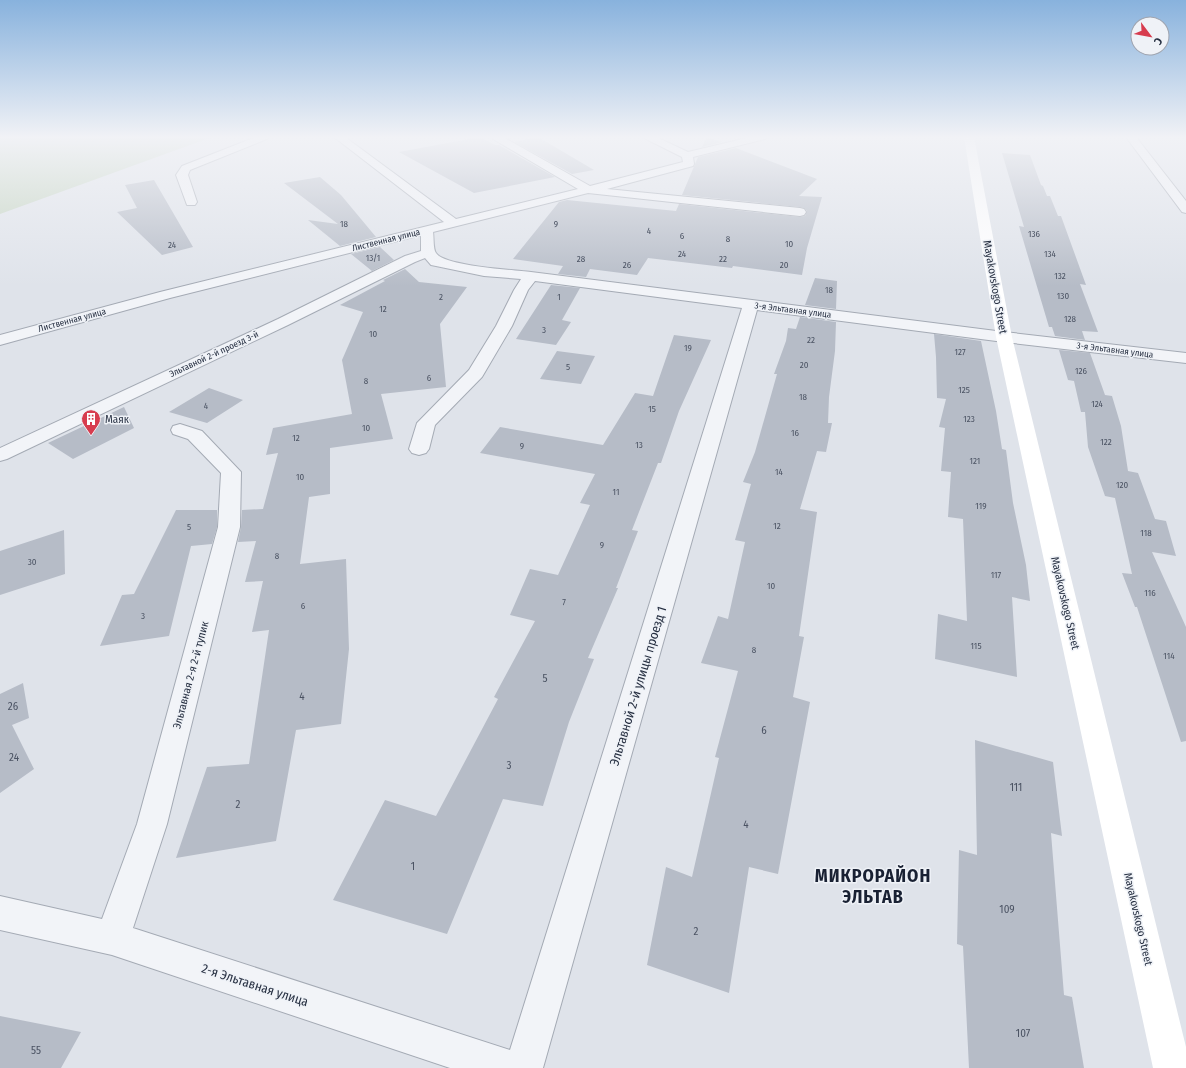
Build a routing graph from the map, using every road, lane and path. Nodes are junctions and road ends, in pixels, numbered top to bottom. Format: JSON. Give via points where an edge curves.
{"nodes":[{"id":1,"x":186,"y":187,"type":"edge"},
{"id":2,"x":405,"y":187,"type":"edge"},
{"id":3,"x":583,"y":187,"type":"edge"},
{"id":4,"x":600,"y":187,"type":"edge"},
{"id":5,"x":978,"y":187,"type":"edge"},
{"id":6,"x":1169,"y":187,"type":"edge"},
{"id":7,"x":588,"y":190,"type":"junction"},
{"id":8,"x":190,"y":202,"type":"dead end"},
{"id":9,"x":1186,"y":209,"type":"edge"},
{"id":10,"x":800,"y":212,"type":"dead end"},
{"id":11,"x":453,"y":223,"type":"junction"},
{"id":12,"x":426,"y":230,"type":"junction"},
{"id":13,"x":428,"y":252,"type":"junction"},
{"id":14,"x":531,"y":276,"type":"junction"},
{"id":15,"x":751,"y":304,"type":"junction"},
{"id":16,"x":1004,"y":337,"type":"junction"},
{"id":17,"x":0,"y":340,"type":"edge"},
{"id":18,"x":1186,"y":358,"type":"edge"},
{"id":19,"x":180,"y":430,"type":"dead end"},
{"id":20,"x":419,"y":448,"type":"dead end"},
{"id":21,"x":0,"y":455,"type":"edge"},
{"id":22,"x":0,"y":913,"type":"edge"},
{"id":23,"x":112,"y":938,"type":"junction"},
{"id":24,"x":507,"y":1068,"type":"edge"},
{"id":25,"x":524,"y":1068,"type":"edge"},
{"id":26,"x":1172,"y":1068,"type":"edge"}],
"edges":[{"from":1,"to":8,"type":"street"},
{"from":2,"to":11,"type":"street"},
{"from":3,"to":7,"type":"street"},
{"from":4,"to":7,"type":"street","name":"Лиственная улица"},
{"from":5,"to":16,"type":"street","name":"Mayakovskogo Street"},
{"from":6,"to":9,"type":"street"},
{"from":7,"to":10,"type":"street"},
{"from":7,"to":11,"type":"street","name":"Лиственная улица"},
{"from":11,"to":12,"type":"street","name":"Лиственная улица"},
{"from":12,"to":13,"type":"street"},
{"from":12,"to":17,"type":"street","name":"Лиственная улица","via":[[165,295]]},
{"from":13,"to":14,"type":"street","name":"3-я Эльтавная улица","via":[[436,262],[453,267]]},
{"from":13,"to":21,"type":"street","name":"Эльтавной 2-й проезд 3-й"},
{"from":14,"to":15,"type":"street","name":"3-я Эльтавная улица"},
{"from":14,"to":20,"type":"street","via":[[476,373],[426,423]]},
{"from":15,"to":16,"type":"street","name":"3-я Эльтавная улица"},
{"from":15,"to":25,"type":"street","name":"Эльтавной 2-й улицы проезд 1"},
{"from":16,"to":18,"type":"street","name":"3-я Эльтавная улица"},
{"from":16,"to":26,"type":"street","name":"Mayakovskogo Street"},
{"from":19,"to":23,"type":"street","name":"Эльтавная 2-я 2-й тупик","via":[[195,435],[230,472],[229,527],[152,824]]},
{"from":22,"to":23,"type":"street","name":"2-я Эльтавная улица"},
{"from":23,"to":24,"type":"street","name":"2-я Эльтавная улица"}]}
